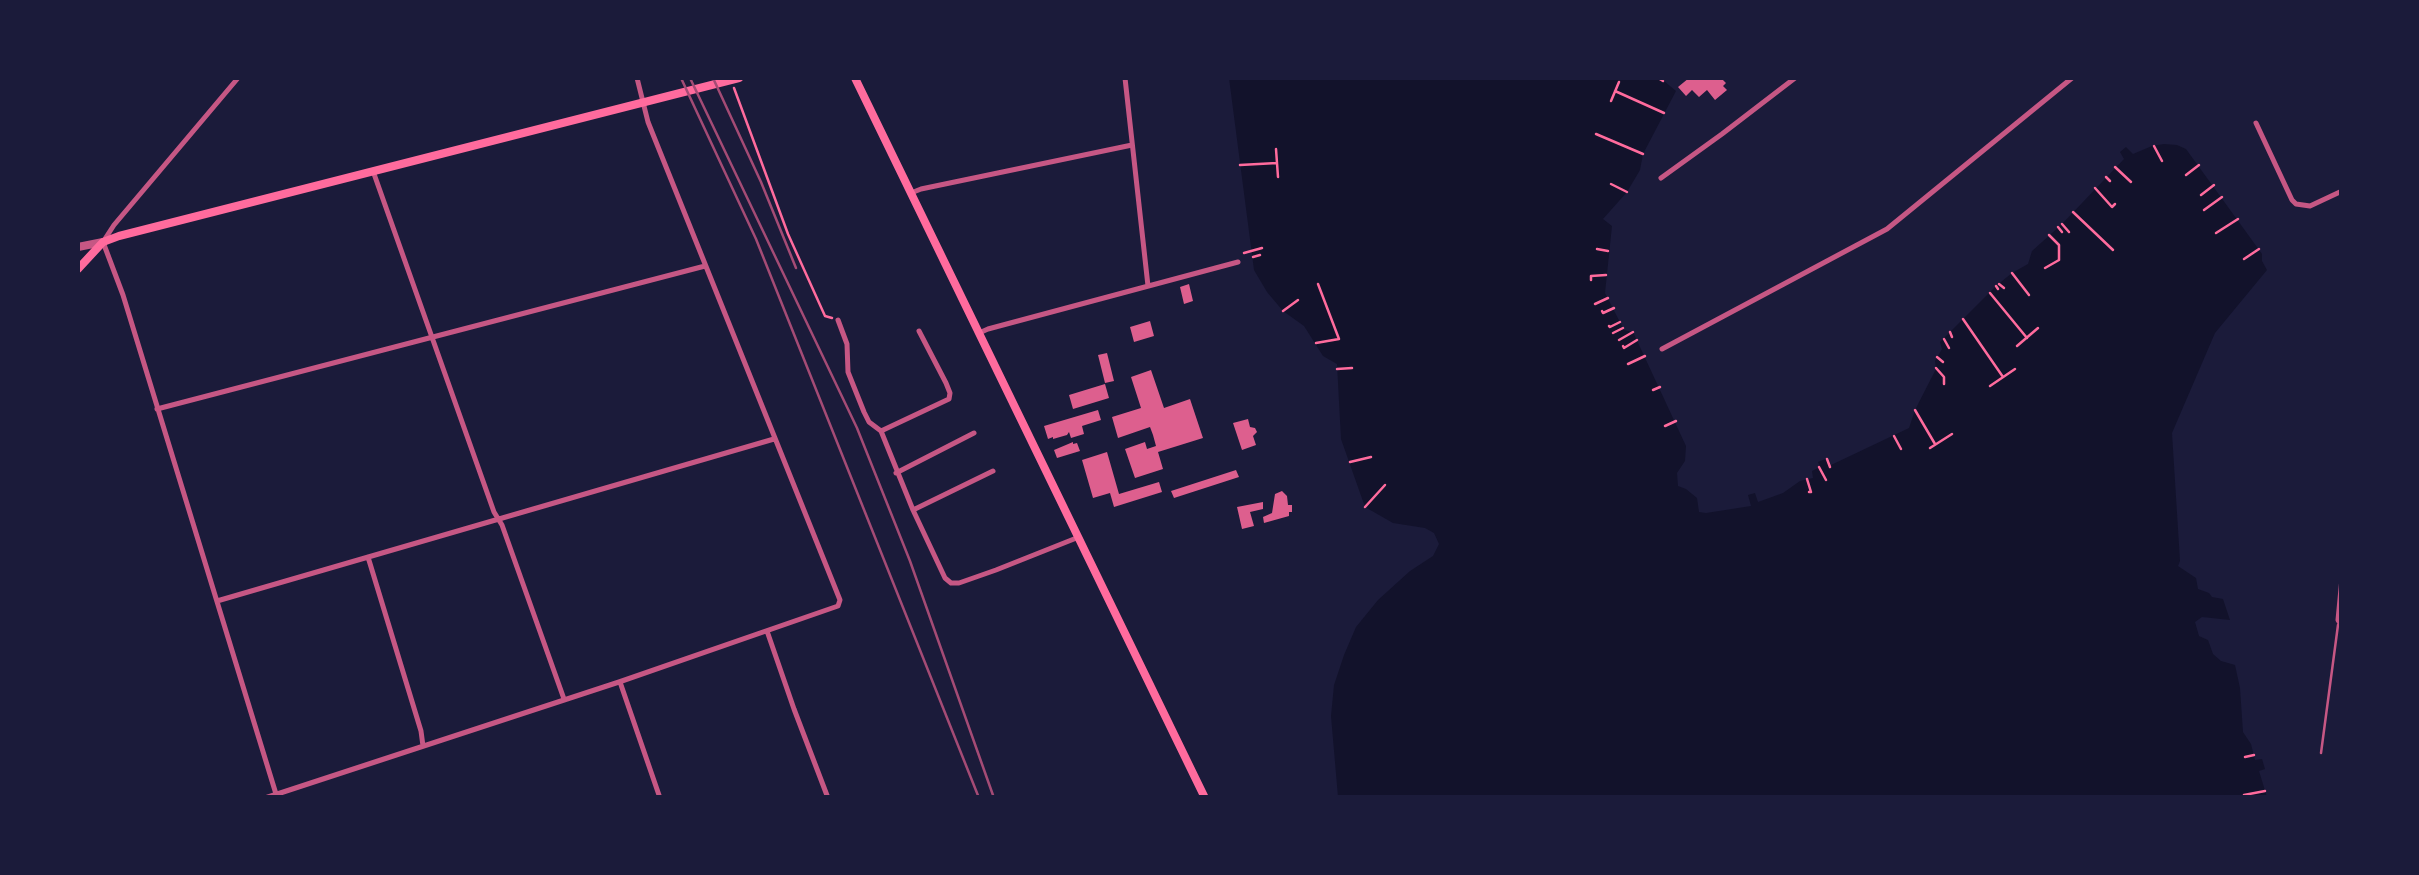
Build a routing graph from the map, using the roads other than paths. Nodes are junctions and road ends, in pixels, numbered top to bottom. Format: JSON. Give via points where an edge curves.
{"nodes":[{"id":1,"x":238,"y":78,"type":"edge"},
{"id":2,"x":636,"y":78,"type":"edge"},
{"id":3,"x":735,"y":78,"type":"edge"},
{"id":4,"x":855,"y":78,"type":"edge"},
{"id":5,"x":1124,"y":78,"type":"edge"},
{"id":6,"x":1795,"y":78,"type":"edge"},
{"id":7,"x":2072,"y":78,"type":"edge"},
{"id":8,"x":643,"y":102,"type":"junction"},
{"id":9,"x":2256,"y":124,"type":"dead end"},
{"id":10,"x":1132,"y":145,"type":"junction"},
{"id":11,"x":373,"y":172,"type":"junction"},
{"id":12,"x":1661,"y":178,"type":"dead end"},
{"id":13,"x":2342,"y":191,"type":"edge"},
{"id":14,"x":911,"y":193,"type":"junction"},
{"id":15,"x":103,"y":242,"type":"junction"},
{"id":16,"x":78,"y":247,"type":"edge"},
{"id":17,"x":1238,"y":262,"type":"dead end"},
{"id":18,"x":705,"y":266,"type":"junction"},
{"id":19,"x":78,"y":269,"type":"edge"},
{"id":20,"x":1148,"y":286,"type":"junction"},
{"id":21,"x":838,"y":320,"type":"road end"},
{"id":22,"x":919,"y":332,"type":"dead end"},
{"id":23,"x":979,"y":333,"type":"junction"},
{"id":24,"x":432,"y":337,"type":"junction"},
{"id":25,"x":1662,"y":349,"type":"dead end"},
{"id":26,"x":157,"y":409,"type":"junction"},
{"id":27,"x":881,"y":430,"type":"junction"},
{"id":28,"x":974,"y":434,"type":"dead end"},
{"id":29,"x":774,"y":438,"type":"junction"},
{"id":30,"x":993,"y":471,"type":"dead end"},
{"id":31,"x":896,"y":473,"type":"junction"},
{"id":32,"x":914,"y":510,"type":"junction"},
{"id":33,"x":498,"y":519,"type":"junction"},
{"id":34,"x":1078,"y":537,"type":"junction"},
{"id":35,"x":368,"y":557,"type":"junction"},
{"id":36,"x":2342,"y":578,"type":"edge"},
{"id":37,"x":217,"y":601,"type":"junction"},
{"id":38,"x":2340,"y":625,"type":"edge"},
{"id":39,"x":767,"y":631,"type":"junction"},
{"id":40,"x":620,"y":682,"type":"junction"},
{"id":41,"x":564,"y":700,"type":"junction"},
{"id":42,"x":423,"y":746,"type":"junction"},
{"id":43,"x":2320,"y":753,"type":"dead end"},
{"id":44,"x":276,"y":794,"type":"junction"},
{"id":45,"x":265,"y":798,"type":"edge"},
{"id":46,"x":660,"y":798,"type":"edge"},
{"id":47,"x":828,"y":798,"type":"edge"},
{"id":48,"x":1205,"y":798,"type":"edge"}],
"edges":[{"from":1,"to":15,"type":"street"},
{"from":2,"to":8,"type":"street"},
{"from":3,"to":8,"type":"main road"},
{"from":4,"to":14,"type":"main road"},
{"from":5,"to":10,"type":"street"},
{"from":6,"to":12,"type":"street"},
{"from":7,"to":25,"type":"street","via":[[1888,229]]},
{"from":8,"to":11,"type":"main road"},
{"from":8,"to":18,"type":"street"},
{"from":9,"to":13,"type":"street","via":[[2296,204],[2310,206]]},
{"from":10,"to":14,"type":"street"},
{"from":10,"to":20,"type":"street"},
{"from":11,"to":15,"type":"main road"},
{"from":11,"to":24,"type":"street"},
{"from":14,"to":23,"type":"main road"},
{"from":15,"to":16,"type":"street"},
{"from":15,"to":19,"type":"main road"},
{"from":15,"to":26,"type":"street"},
{"from":17,"to":20,"type":"street"},
{"from":18,"to":24,"type":"street"},
{"from":18,"to":29,"type":"street"},
{"from":20,"to":23,"type":"street"},
{"from":21,"to":27,"type":"street","via":[[848,372],[869,422]]},
{"from":22,"to":27,"type":"street","via":[[949,399]]},
{"from":23,"to":34,"type":"main road"},
{"from":24,"to":26,"type":"street"},
{"from":24,"to":33,"type":"street"},
{"from":26,"to":37,"type":"street"},
{"from":27,"to":31,"type":"street"},
{"from":28,"to":31,"type":"street"},
{"from":29,"to":33,"type":"street"},
{"from":29,"to":39,"type":"street","via":[[840,600]]},
{"from":30,"to":32,"type":"street"},
{"from":31,"to":32,"type":"street"},
{"from":32,"to":34,"type":"street","via":[[951,583]]},
{"from":33,"to":35,"type":"street"},
{"from":33,"to":41,"type":"street"},
{"from":34,"to":48,"type":"main road"},
{"from":35,"to":37,"type":"street"},
{"from":35,"to":42,"type":"street"},
{"from":36,"to":38,"type":"street"},
{"from":37,"to":44,"type":"street"},
{"from":38,"to":43,"type":"lane"},
{"from":39,"to":40,"type":"street"},
{"from":39,"to":47,"type":"street"},
{"from":40,"to":41,"type":"street"},
{"from":40,"to":46,"type":"street"},
{"from":41,"to":42,"type":"street"},
{"from":42,"to":44,"type":"street"},
{"from":44,"to":45,"type":"street"}]}
